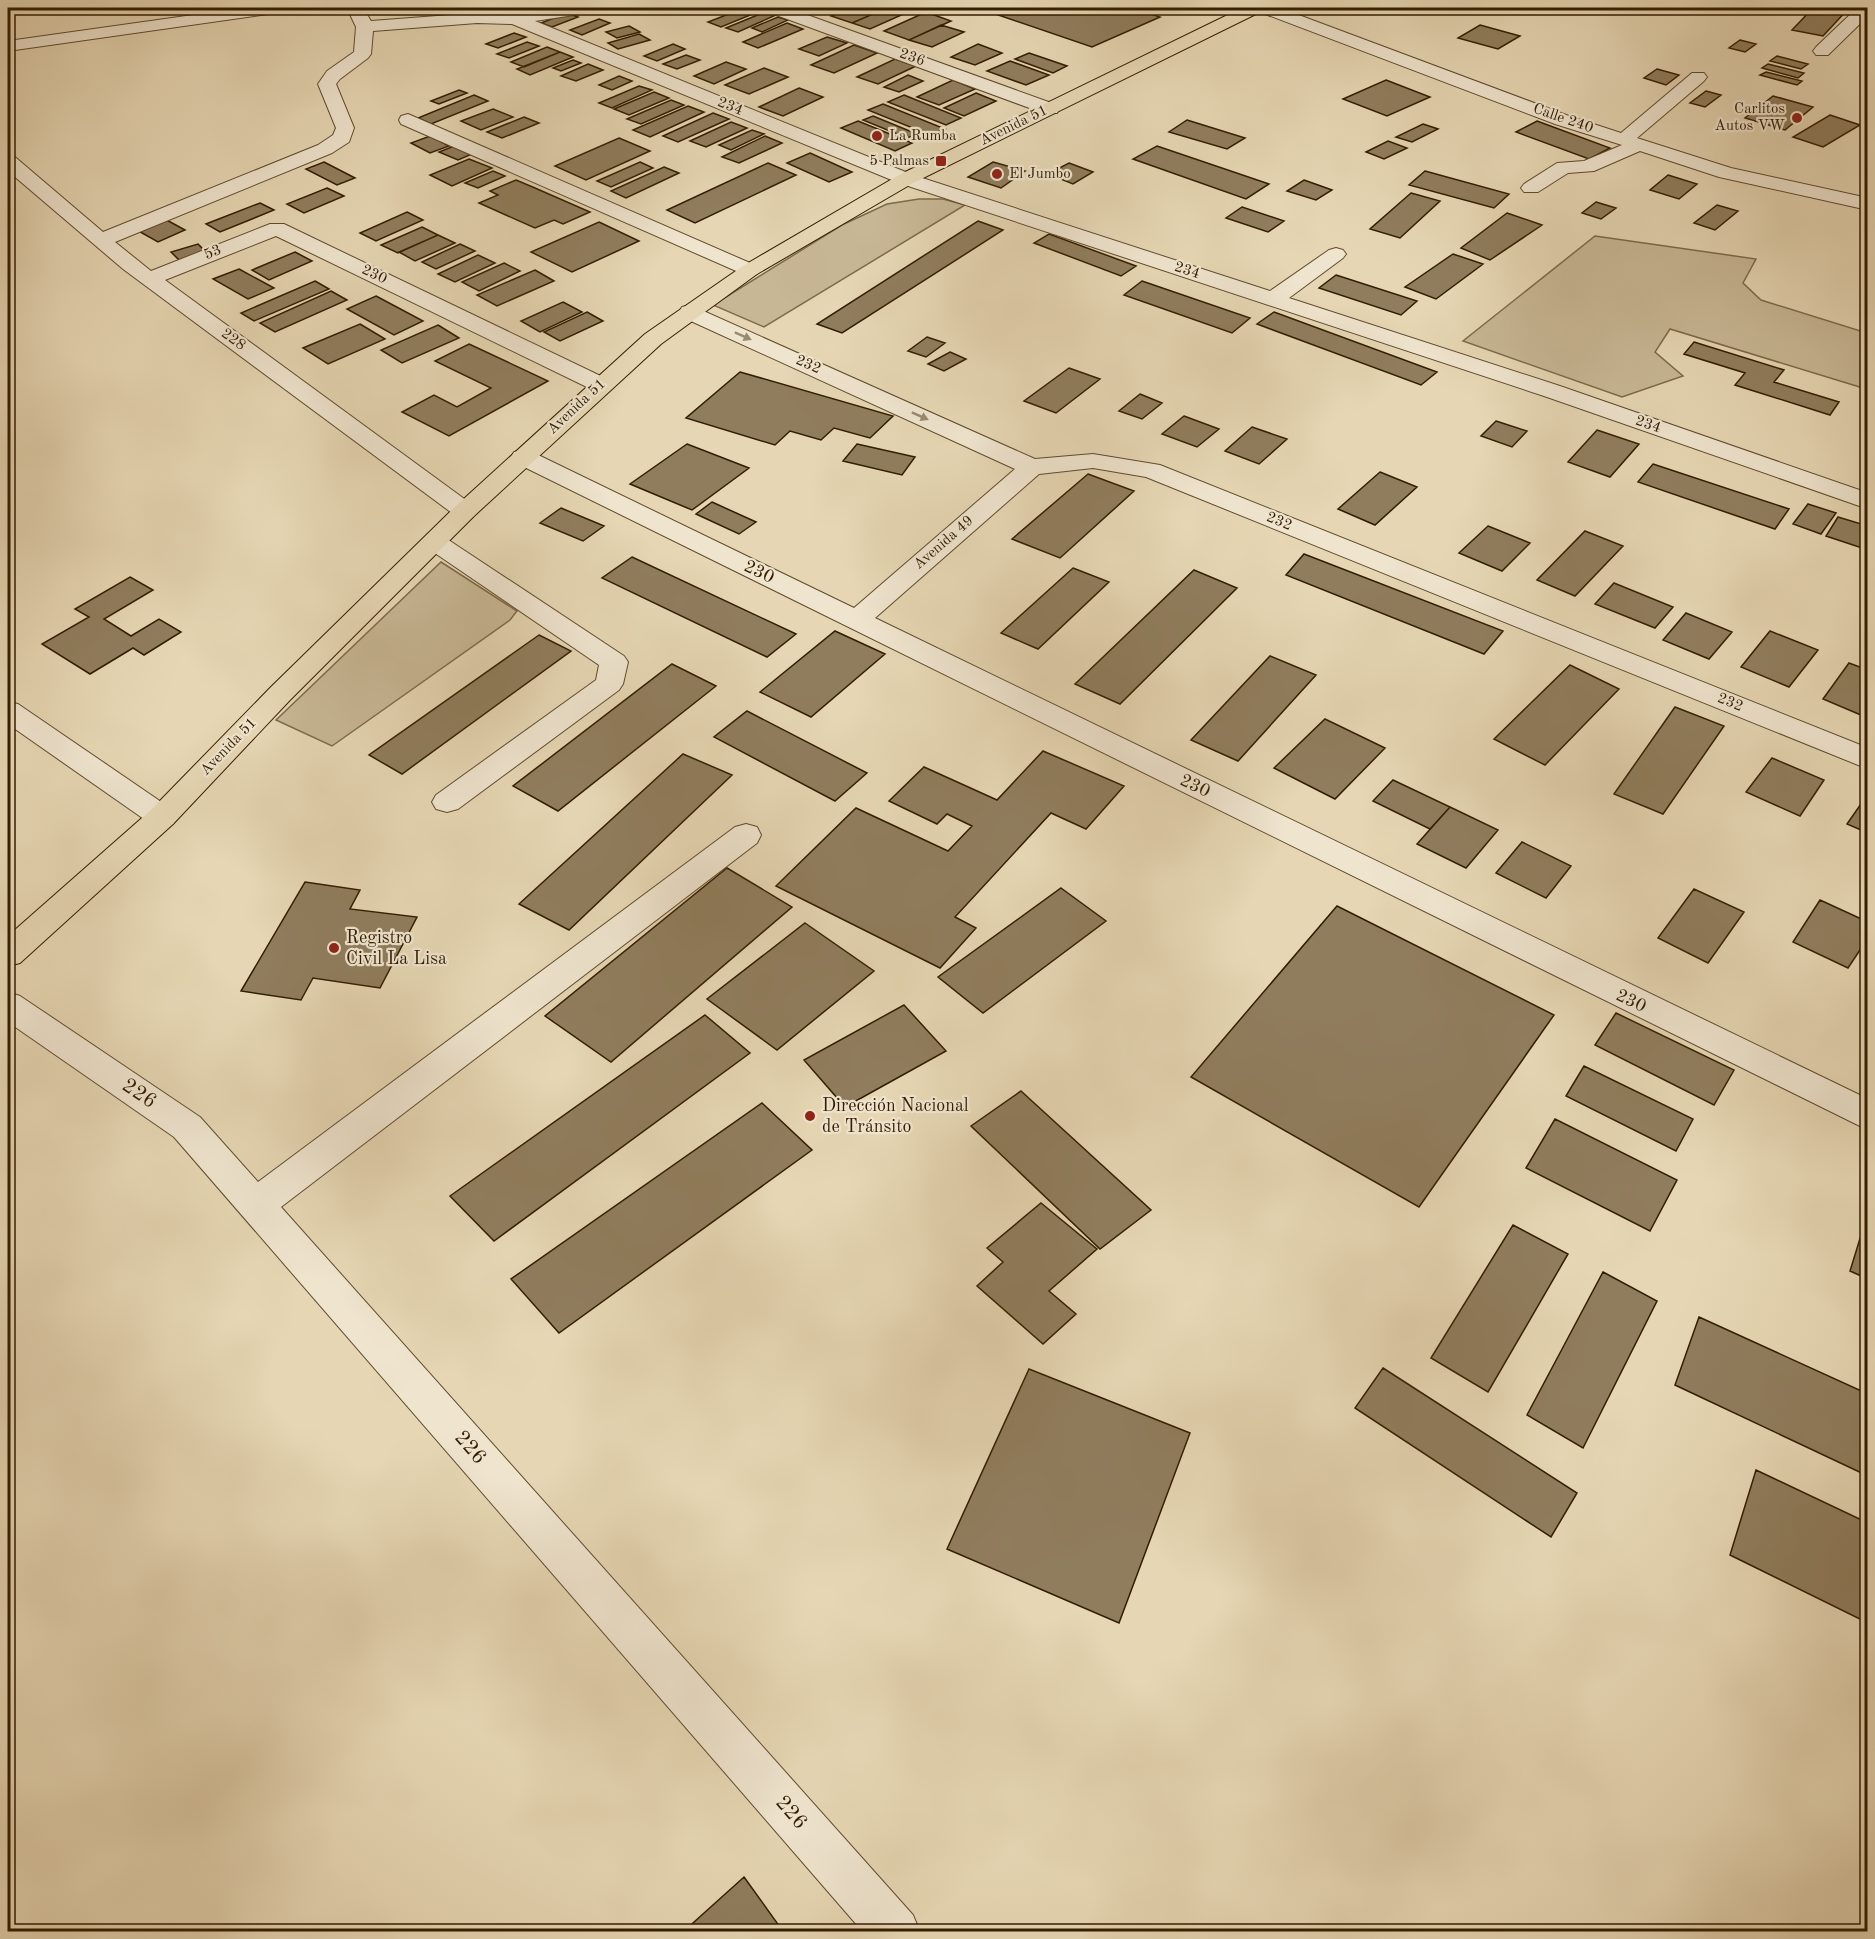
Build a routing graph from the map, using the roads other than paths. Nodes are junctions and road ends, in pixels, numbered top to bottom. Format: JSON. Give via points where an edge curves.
{"nodes":[{"id":1,"x":274,"y":8,"type":"edge"},
{"id":2,"x":355,"y":8,"type":"edge"},
{"id":3,"x":587,"y":8,"type":"edge"},
{"id":4,"x":774,"y":8,"type":"edge"},
{"id":5,"x":1254,"y":8,"type":"edge"},
{"id":6,"x":1266,"y":8,"type":"edge"},
{"id":7,"x":1866,"y":8,"type":"edge"},
{"id":8,"x":515,"y":19,"type":"junction"},
{"id":9,"x":365,"y":27,"type":"junction"},
{"id":10,"x":8,"y":46,"type":"edge"},
{"id":11,"x":1822,"y":51,"type":"dead end"},
{"id":12,"x":1698,"y":76,"type":"dead end"},
{"id":13,"x":1050,"y":109,"type":"junction"},
{"id":14,"x":408,"y":120,"type":"dead end"},
{"id":15,"x":1631,"y":142,"type":"junction"},
{"id":16,"x":8,"y":161,"type":"edge"},
{"id":17,"x":906,"y":179,"type":"junction"},
{"id":18,"x":1531,"y":188,"type":"dead end"},
{"id":19,"x":1868,"y":204,"type":"edge"},
{"id":20,"x":277,"y":228,"type":"joint"},
{"id":21,"x":100,"y":240,"type":"junction"},
{"id":22,"x":1336,"y":254,"type":"dead end"},
{"id":23,"x":750,"y":270,"type":"junction"},
{"id":24,"x":149,"y":279,"type":"junction"},
{"id":25,"x":1273,"y":300,"type":"junction"},
{"id":26,"x":690,"y":312,"type":"junction"},
{"id":27,"x":601,"y":385,"type":"junction"},
{"id":28,"x":523,"y":457,"type":"junction"},
{"id":29,"x":1032,"y":467,"type":"junction"},
{"id":30,"x":1868,"y":502,"type":"edge"},
{"id":31,"x":465,"y":511,"type":"junction"},
{"id":32,"x":435,"y":542,"type":"junction"},
{"id":33,"x":856,"y":620,"type":"junction"},
{"id":34,"x":8,"y":711,"type":"edge"},
{"id":35,"x":1868,"y":759,"type":"edge"},
{"id":36,"x":447,"y":802,"type":"dead end"},
{"id":37,"x":162,"y":817,"type":"junction"},
{"id":38,"x":746,"y":835,"type":"dead end"},
{"id":39,"x":8,"y":954,"type":"edge"},
{"id":40,"x":8,"y":1005,"type":"edge"},
{"id":41,"x":1868,"y":1116,"type":"edge"},
{"id":42,"x":256,"y":1205,"type":"junction"},
{"id":43,"x":896,"y":1932,"type":"edge"}],
"edges":[{"from":1,"to":10,"type":"street"},
{"from":2,"to":9,"type":"street"},
{"from":3,"to":8,"type":"street"},
{"from":4,"to":13,"type":"street","name":"236"},
{"from":5,"to":13,"type":"main road","name":"Avenida 51"},
{"from":6,"to":15,"type":"street","name":"Calle 240","via":[[1562,120]]},
{"from":7,"to":11,"type":"street"},
{"from":8,"to":9,"type":"street","via":[[477,18]]},
{"from":8,"to":17,"type":"street","name":"234"},
{"from":9,"to":21,"type":"street","via":[[362,54],[327,84],[345,128],[342,138],[325,149]]},
{"from":12,"to":15,"type":"street"},
{"from":13,"to":17,"type":"main road","name":"Avenida 51"},
{"from":14,"to":23,"type":"street"},
{"from":15,"to":18,"type":"street","via":[[1587,167],[1564,166]]},
{"from":15,"to":19,"type":"street","name":"Calle 240","via":[[1726,173]]},
{"from":16,"to":21,"type":"street","name":"228"},
{"from":17,"to":23,"type":"main road","name":"Avenida 51"},
{"from":17,"to":25,"type":"street","name":"234"},
{"from":20,"to":24,"type":"street","name":"53"},
{"from":20,"to":27,"type":"street","name":"230"},
{"from":21,"to":24,"type":"street","name":"228"},
{"from":22,"to":25,"type":"street"},
{"from":23,"to":26,"type":"main road","name":"Avenida 51"},
{"from":24,"to":31,"type":"street","name":"228"},
{"from":25,"to":30,"type":"street","name":"234","via":[[1552,391]]},
{"from":26,"to":27,"type":"main road","name":"Avenida 51"},
{"from":26,"to":29,"type":"street","name":"232","one_way":true},
{"from":27,"to":28,"type":"main road","name":"Avenida 51"},
{"from":28,"to":31,"type":"main road","name":"Avenida 51"},
{"from":28,"to":33,"type":"street","name":"230"},
{"from":29,"to":33,"type":"street","name":"Avenida 49"},
{"from":29,"to":35,"type":"street","name":"232","via":[[1093,461],[1151,470]]},
{"from":31,"to":32,"type":"main road","name":"Avenida 51"},
{"from":32,"to":36,"type":"street","via":[[614,662],[609,684]]},
{"from":32,"to":37,"type":"main road","name":"Avenida 51"},
{"from":33,"to":41,"type":"street","name":"230"},
{"from":34,"to":37,"type":"street"},
{"from":37,"to":39,"type":"main road","name":"Avenida 51"},
{"from":38,"to":42,"type":"street"},
{"from":40,"to":42,"type":"street","name":"226","via":[[187,1127]]},
{"from":42,"to":43,"type":"street","name":"226"}]}
